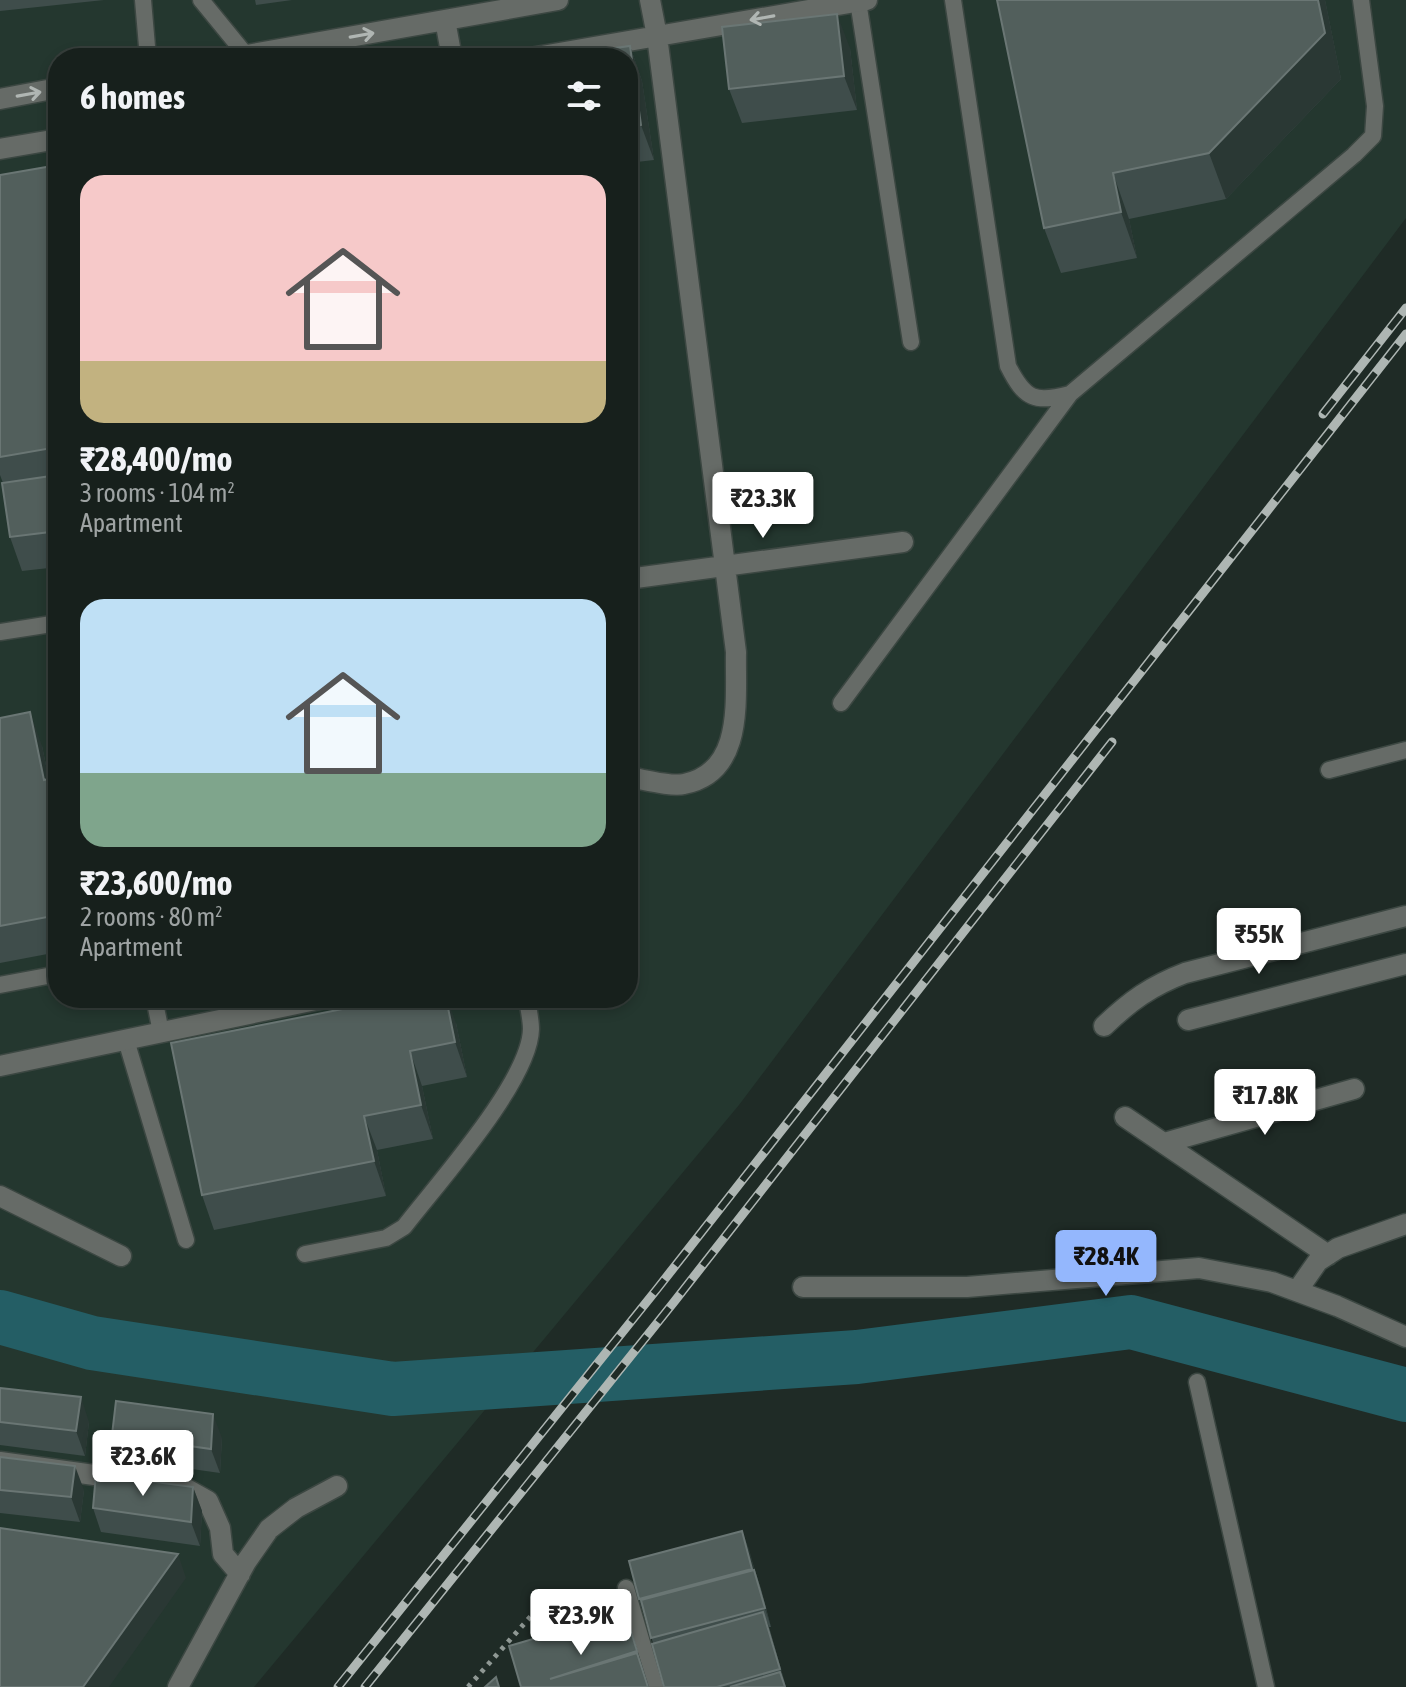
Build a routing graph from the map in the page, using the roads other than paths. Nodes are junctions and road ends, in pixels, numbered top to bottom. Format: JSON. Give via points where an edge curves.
{"nodes":[{"id":1,"x":143,"y":0,"type":"edge"},
{"id":2,"x":201,"y":0,"type":"edge"},
{"id":3,"x":558,"y":0,"type":"edge"},
{"id":4,"x":650,"y":0,"type":"edge"},
{"id":5,"x":953,"y":0,"type":"edge"},
{"id":6,"x":1361,"y":0,"type":"edge"},
{"id":7,"x":862,"y":1,"type":"edge"},
{"id":8,"x":445,"y":20,"type":"junction"},
{"id":9,"x":657,"y":36,"type":"junction"},
{"id":10,"x":147,"y":48,"type":"edge"},
{"id":11,"x":232,"y":48,"type":"edge"},
{"id":12,"x":288,"y":48,"type":"edge"},
{"id":13,"x":450,"y":48,"type":"edge"},
{"id":14,"x":588,"y":48,"type":"edge"},
{"id":15,"x":48,"y":90,"type":"edge"},
{"id":16,"x":0,"y":99,"type":"edge"},
{"id":17,"x":48,"y":141,"type":"edge"},
{"id":18,"x":0,"y":149,"type":"edge"},
{"id":19,"x":911,"y":342,"type":"dead end"},
{"id":20,"x":1070,"y":394,"type":"junction"},
{"id":21,"x":903,"y":542,"type":"dead end"},
{"id":22,"x":725,"y":567,"type":"junction"},
{"id":23,"x":638,"y":578,"type":"edge"},
{"id":24,"x":48,"y":625,"type":"edge"},
{"id":25,"x":0,"y":632,"type":"edge"},
{"id":26,"x":841,"y":703,"type":"dead end"},
{"id":27,"x":1406,"y":750,"type":"edge"},
{"id":28,"x":1329,"y":770,"type":"dead end"},
{"id":29,"x":638,"y":778,"type":"edge"},
{"id":30,"x":1406,"y":916,"type":"edge"},
{"id":31,"x":1406,"y":964,"type":"edge"},
{"id":32,"x":48,"y":976,"type":"edge"},
{"id":33,"x":0,"y":985,"type":"edge"},
{"id":34,"x":156,"y":1008,"type":"edge"},
{"id":35,"x":277,"y":1008,"type":"edge"},
{"id":36,"x":528,"y":1008,"type":"edge"},
{"id":37,"x":1188,"y":1020,"type":"dead end"},
{"id":38,"x":1104,"y":1026,"type":"dead end"},
{"id":39,"x":161,"y":1032,"type":"junction"},
{"id":40,"x":126,"y":1040,"type":"junction"},
{"id":41,"x":0,"y":1066,"type":"edge"},
{"id":42,"x":1354,"y":1089,"type":"dead end"},
{"id":43,"x":1125,"y":1117,"type":"dead end"},
{"id":44,"x":1164,"y":1143,"type":"junction"},
{"id":45,"x":0,"y":1196,"type":"edge"},
{"id":46,"x":1406,"y":1224,"type":"edge"},
{"id":47,"x":186,"y":1240,"type":"dead end"},
{"id":48,"x":305,"y":1254,"type":"dead end"},
{"id":49,"x":1328,"y":1255,"type":"junction"},
{"id":50,"x":121,"y":1256,"type":"dead end"},
{"id":51,"x":803,"y":1287,"type":"dead end"},
{"id":52,"x":1297,"y":1291,"type":"junction"},
{"id":53,"x":1406,"y":1337,"type":"edge"},
{"id":54,"x":1197,"y":1382,"type":"dead end"},
{"id":55,"x":0,"y":1462,"type":"edge"},
{"id":56,"x":337,"y":1486,"type":"dead end"},
{"id":57,"x":240,"y":1574,"type":"junction"},
{"id":58,"x":626,"y":1588,"type":"dead end"},
{"id":59,"x":178,"y":1687,"type":"edge"},
{"id":60,"x":655,"y":1687,"type":"edge"},
{"id":61,"x":1266,"y":1687,"type":"edge"}],
"edges":[{"from":1,"to":10,"type":"lane"},
{"from":2,"to":11,"type":"lane"},
{"from":3,"to":8,"type":"street"},
{"from":4,"to":9,"type":"street"},
{"from":5,"to":20,"type":"lane","via":[[1008,366],[1019,389],[1044,400]]},
{"from":6,"to":20,"type":"lane","via":[[1375,106],[1373,136]]},
{"from":7,"to":9,"type":"street","one_way":true},
{"from":7,"to":19,"type":"lane"},
{"from":12,"to":8,"type":"street","one_way":true},
{"from":8,"to":13,"type":"street"},
{"from":9,"to":14,"type":"street"},
{"from":9,"to":22,"type":"street"},
{"from":16,"to":15,"type":"street","one_way":true},
{"from":17,"to":18,"type":"street"},
{"from":20,"to":26,"type":"lane"},
{"from":21,"to":22,"type":"street"},
{"from":22,"to":23,"type":"street"},
{"from":22,"to":29,"type":"street","via":[[736,652],[735,721],[728,752],[710,772],[682,785]]},
{"from":24,"to":25,"type":"lane"},
{"from":27,"to":28,"type":"lane"},
{"from":30,"to":38,"type":"street","via":[[1185,973],[1127,1003]]},
{"from":31,"to":37,"type":"street"},
{"from":32,"to":33,"type":"lane"},
{"from":34,"to":39,"type":"lane"},
{"from":35,"to":39,"type":"street"},
{"from":36,"to":48,"type":"lane","via":[[531,1031],[524,1059],[502,1101],[404,1227],[386,1238]]},
{"from":39,"to":40,"type":"street"},
{"from":40,"to":41,"type":"street"},
{"from":40,"to":47,"type":"lane"},
{"from":42,"to":44,"type":"street"},
{"from":43,"to":44,"type":"street"},
{"from":44,"to":49,"type":"street"},
{"from":45,"to":50,"type":"street"},
{"from":46,"to":49,"type":"street"},
{"from":49,"to":52,"type":"street"},
{"from":51,"to":52,"type":"street","via":[[967,1287],[1199,1268]]},
{"from":52,"to":53,"type":"street"},
{"from":54,"to":61,"type":"lane"},
{"from":55,"to":57,"type":"street","via":[[183,1487],[208,1501],[220,1528],[223,1554]]},
{"from":56,"to":57,"type":"street","via":[[269,1529]]},
{"from":57,"to":59,"type":"street"},
{"from":58,"to":60,"type":"lane"}]}
